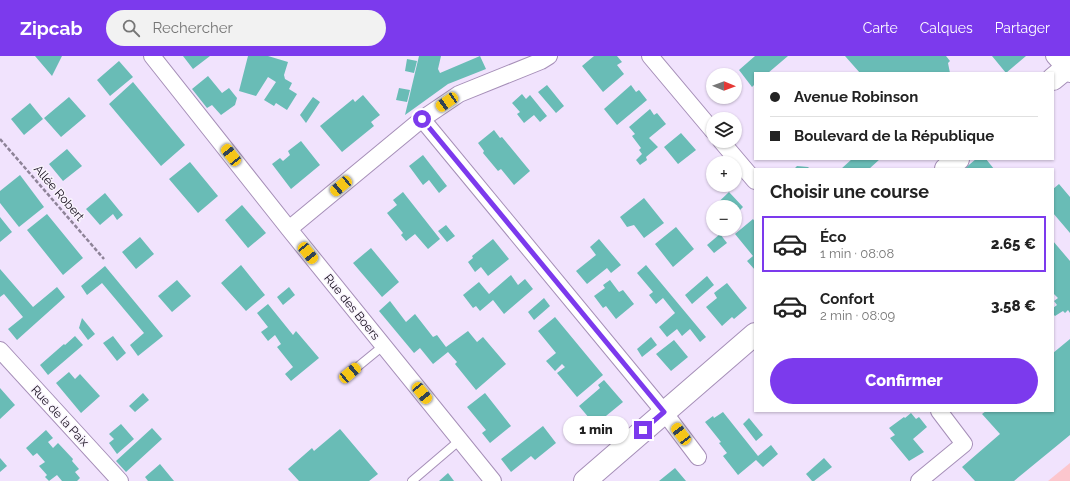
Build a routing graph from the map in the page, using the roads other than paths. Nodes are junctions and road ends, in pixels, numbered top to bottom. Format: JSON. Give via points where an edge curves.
{"nodes":[{"id":1,"x":152,"y":56,"type":"edge"},
{"id":2,"x":549,"y":56,"type":"edge"},
{"id":3,"x":650,"y":56,"type":"edge"},
{"id":4,"x":422,"y":119,"type":"junction"},
{"id":5,"x":706,"y":123,"type":"edge"},
{"id":6,"x":727,"y":148,"type":"edge"},
{"id":7,"x":957,"y":160,"type":"edge"},
{"id":8,"x":947,"y":168,"type":"edge"},
{"id":9,"x":754,"y":180,"type":"edge"},
{"id":10,"x":289,"y":229,"type":"junction"},
{"id":11,"x":754,"y":335,"type":"edge"},
{"id":12,"x":383,"y":346,"type":"junction"},
{"id":13,"x":0,"y":350,"type":"edge"},
{"id":14,"x":350,"y":373,"type":"dead end"},
{"id":15,"x":664,"y":412,"type":"junction"},
{"id":16,"x":940,"y":412,"type":"edge"},
{"id":17,"x":460,"y":440,"type":"junction"},
{"id":18,"x":698,"y":457,"type":"dead end"},
{"id":19,"x":120,"y":481,"type":"edge"},
{"id":20,"x":412,"y":481,"type":"edge"},
{"id":21,"x":493,"y":481,"type":"edge"},
{"id":22,"x":586,"y":481,"type":"edge"},
{"id":23,"x":919,"y":481,"type":"edge"}],
"edges":[{"from":1,"to":10,"type":"street","name":"Rue des Boers"},
{"from":2,"to":4,"type":"street","via":[[459,94]]},
{"from":3,"to":5,"type":"street"},
{"from":4,"to":10,"type":"street"},
{"from":4,"to":15,"type":"street"},
{"from":6,"to":9,"type":"street"},
{"from":7,"to":8,"type":"street"},
{"from":10,"to":12,"type":"street","name":"Rue des Boers"},
{"from":11,"to":15,"type":"street"},
{"from":12,"to":14,"type":"lane"},
{"from":12,"to":17,"type":"street","name":"Rue des Boers"},
{"from":13,"to":19,"type":"street","name":"Rue de la Paix"},
{"from":15,"to":18,"type":"street"},
{"from":15,"to":22,"type":"street"},
{"from":16,"to":23,"type":"street","via":[[964,444]]},
{"from":17,"to":20,"type":"lane"},
{"from":17,"to":21,"type":"street","name":"Rue des Boers"}]}
